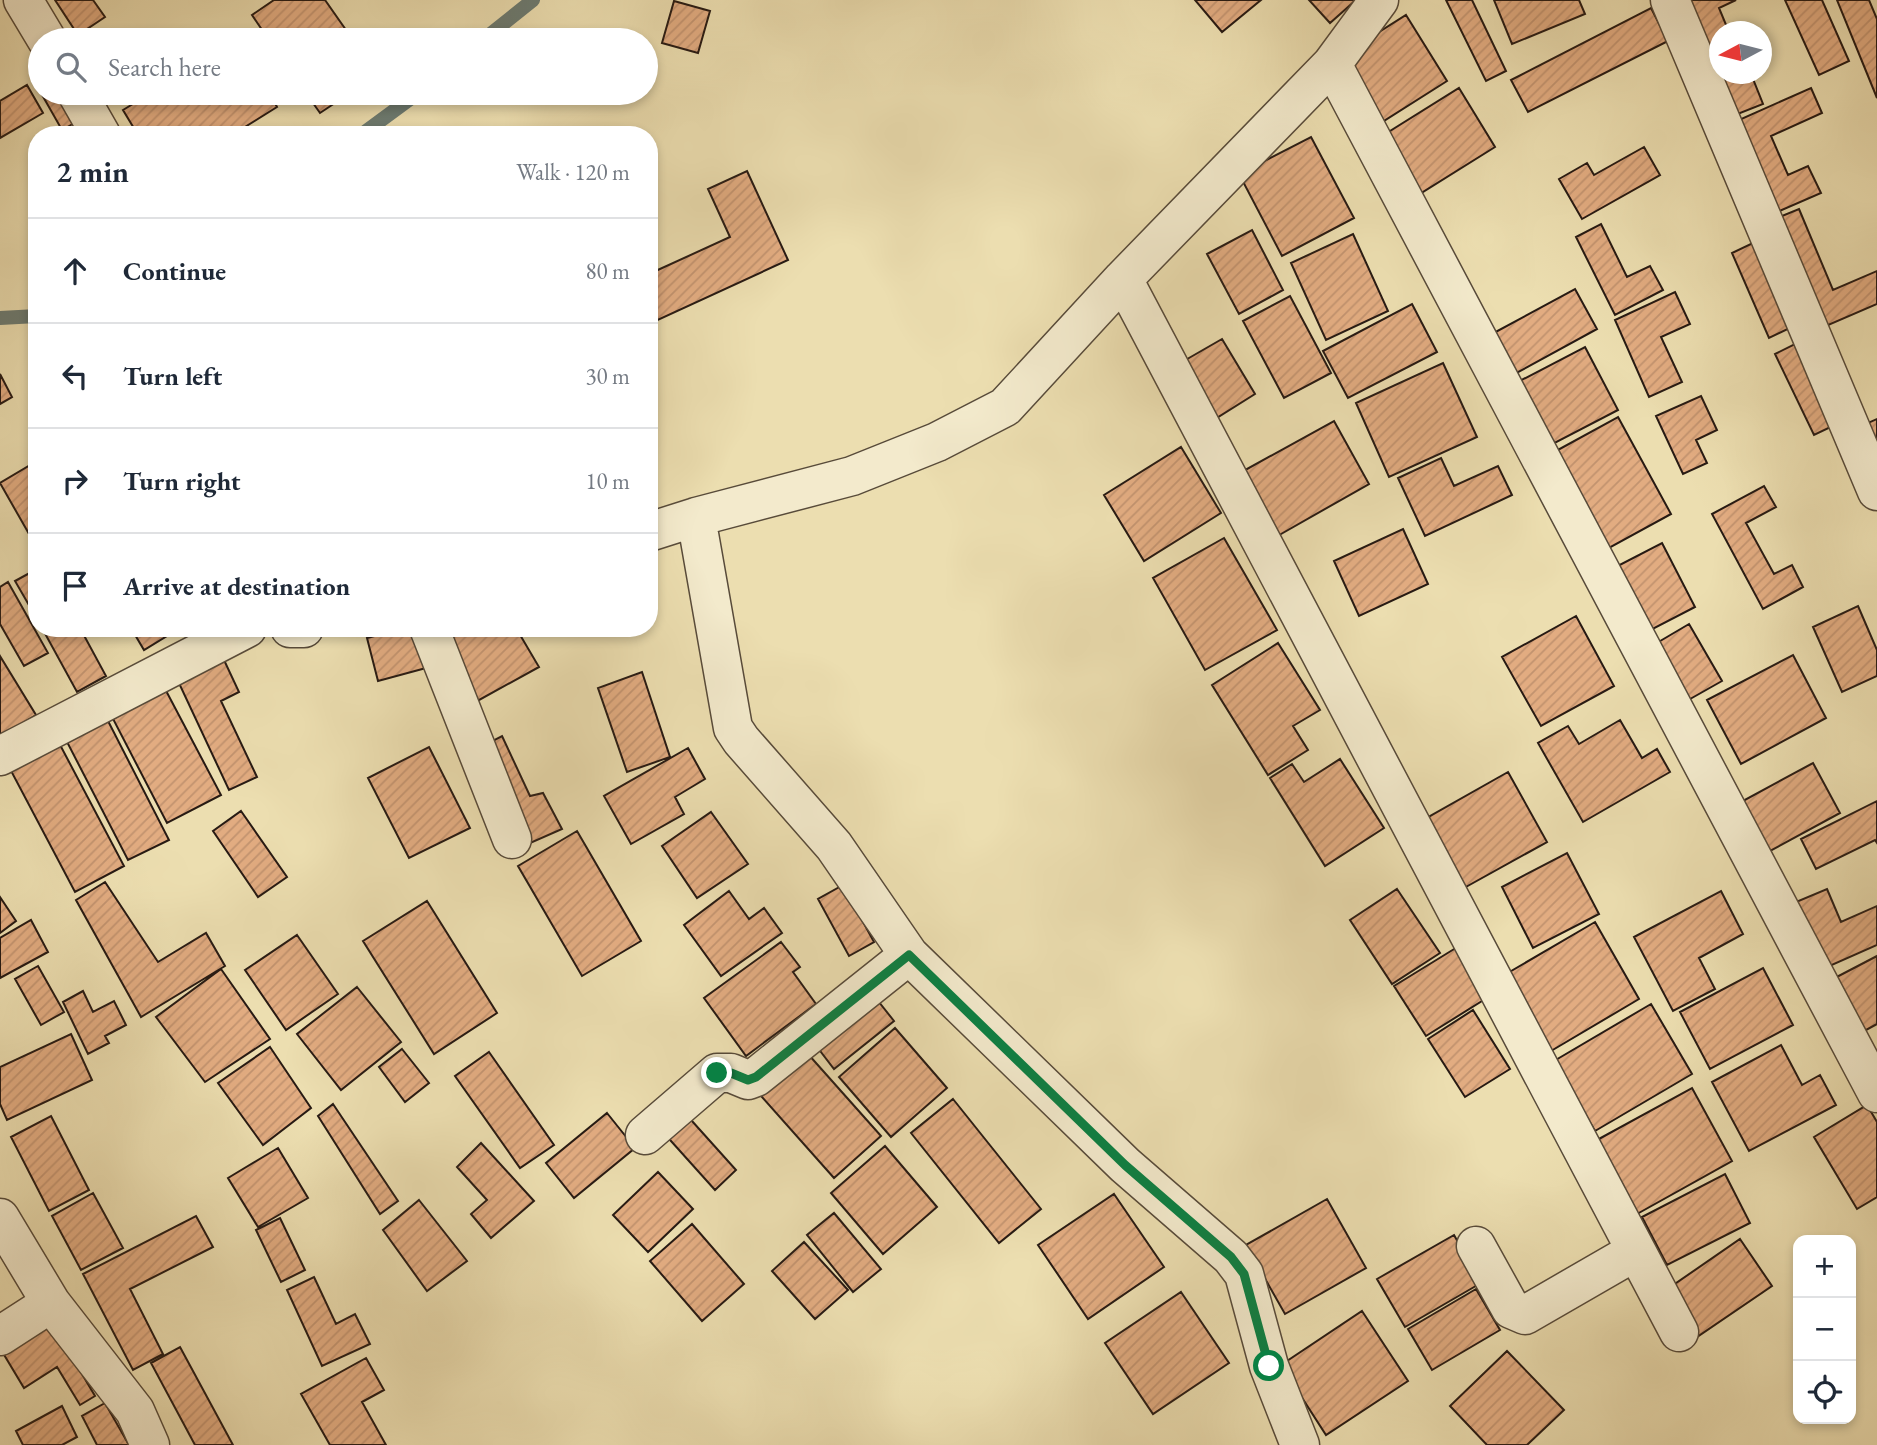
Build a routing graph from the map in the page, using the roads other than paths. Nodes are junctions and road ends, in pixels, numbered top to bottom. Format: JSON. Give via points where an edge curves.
{"nodes":[{"id":1,"x":23,"y":0,"type":"edge"},
{"id":2,"x":1379,"y":0,"type":"edge"},
{"id":3,"x":1670,"y":0,"type":"edge"},
{"id":4,"x":40,"y":28,"type":"edge"},
{"id":5,"x":1332,"y":64,"type":"junction"},
{"id":6,"x":84,"y":105,"type":"edge"},
{"id":7,"x":97,"y":126,"type":"edge"},
{"id":8,"x":1123,"y":279,"type":"junction"},
{"id":9,"x":1877,"y":491,"type":"edge"},
{"id":10,"x":696,"y":517,"type":"junction"},
{"id":11,"x":658,"y":529,"type":"edge"},
{"id":12,"x":230,"y":637,"type":"edge"},
{"id":13,"x":433,"y":637,"type":"edge"},
{"id":14,"x":0,"y":756,"type":"edge"},
{"id":15,"x":512,"y":839,"type":"dead end"},
{"id":16,"x":909,"y":955,"type":"junction"},
{"id":17,"x":1877,"y":1093,"type":"edge"},
{"id":18,"x":645,"y":1135,"type":"dead end"},
{"id":19,"x":0,"y":1218,"type":"edge"},
{"id":20,"x":1476,"y":1246,"type":"dead end"},
{"id":21,"x":1636,"y":1251,"type":"junction"},
{"id":22,"x":51,"y":1303,"type":"junction"},
{"id":23,"x":1679,"y":1332,"type":"dead end"},
{"id":24,"x":0,"y":1336,"type":"edge"},
{"id":25,"x":150,"y":1445,"type":"edge"},
{"id":26,"x":1300,"y":1445,"type":"edge"}],
"edges":[{"from":1,"to":4,"type":"street"},
{"from":2,"to":5,"type":"street"},
{"from":3,"to":9,"type":"street"},
{"from":5,"to":8,"type":"street"},
{"from":5,"to":17,"type":"street"},
{"from":6,"to":7,"type":"street"},
{"from":8,"to":10,"type":"street","via":[[1005,407],[937,442],[852,476]]},
{"from":8,"to":21,"type":"street"},
{"from":10,"to":11,"type":"street"},
{"from":10,"to":16,"type":"street","via":[[733,729],[834,846]]},
{"from":12,"to":14,"type":"street"},
{"from":13,"to":15,"type":"street"},
{"from":16,"to":18,"type":"street","via":[[756,1077],[748,1080],[717,1073]]},
{"from":16,"to":26,"type":"street","via":[[1125,1165],[1231,1257],[1244,1274],[1269,1366]]},
{"from":19,"to":22,"type":"street"},
{"from":20,"to":21,"type":"street","via":[[1511,1309],[1525,1315]]},
{"from":21,"to":23,"type":"street"},
{"from":22,"to":24,"type":"street"},
{"from":22,"to":25,"type":"street","via":[[135,1411]]}]}
